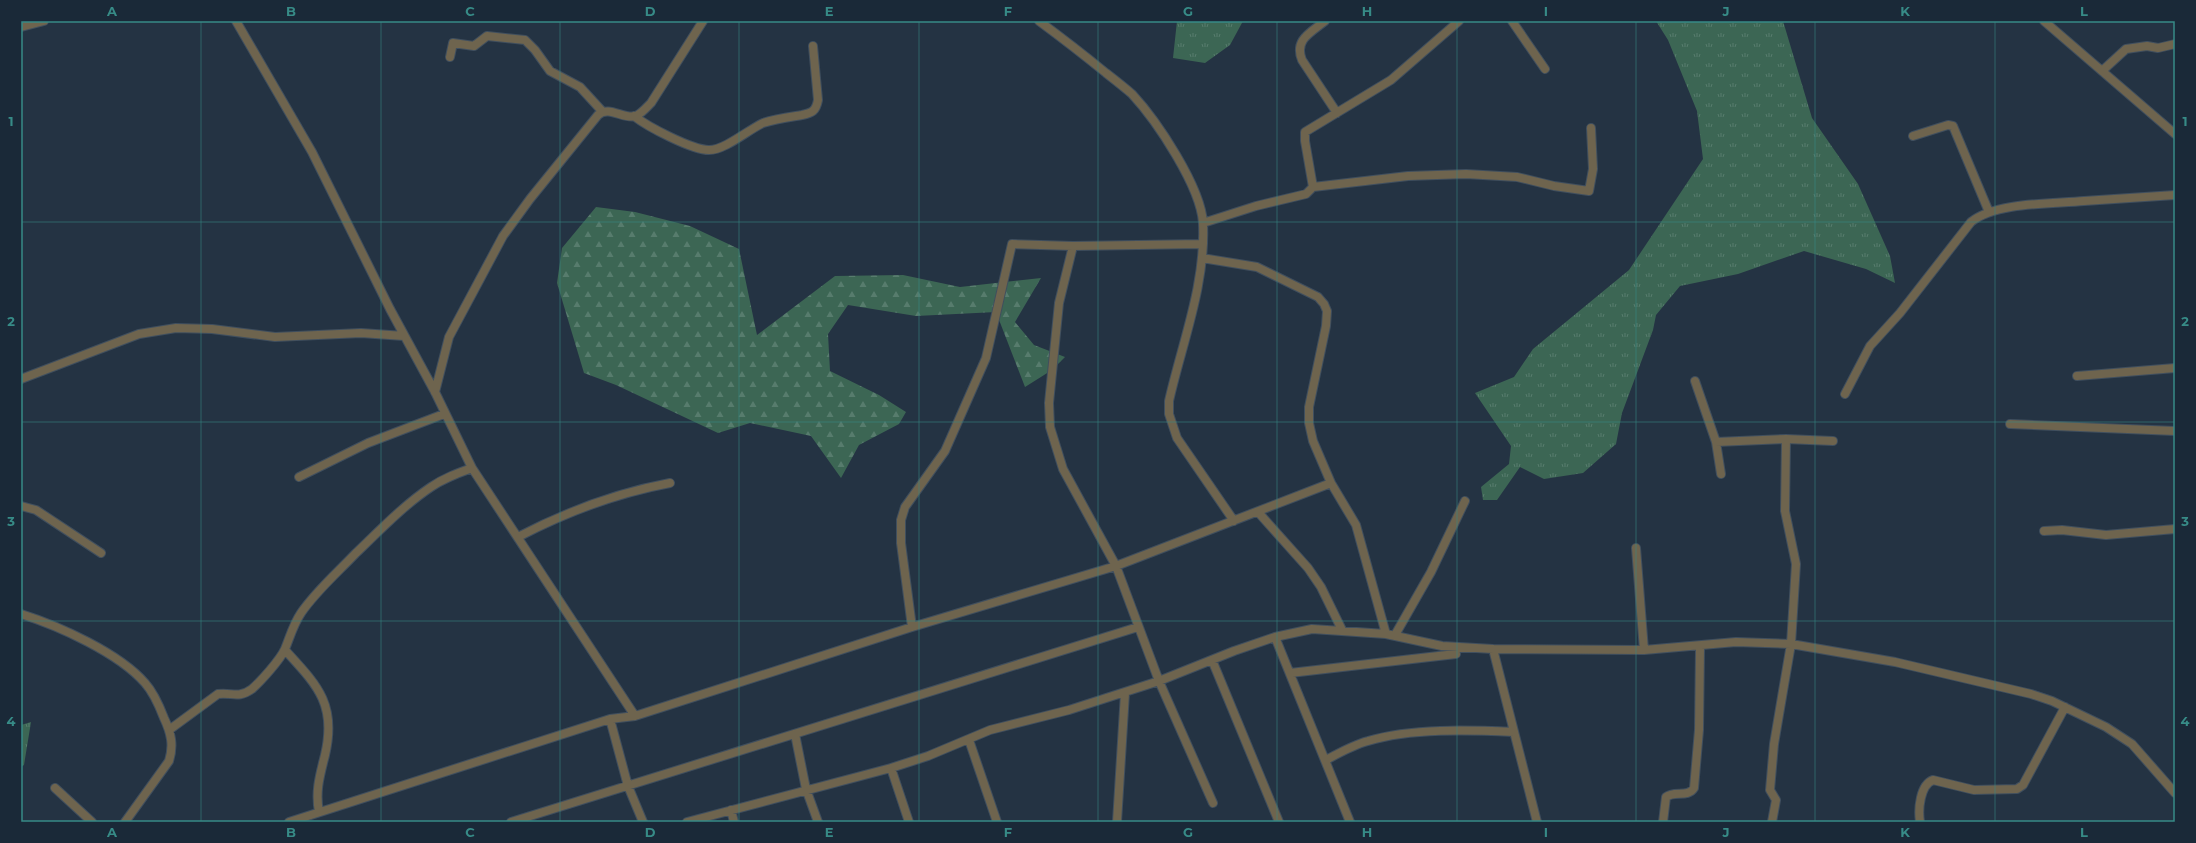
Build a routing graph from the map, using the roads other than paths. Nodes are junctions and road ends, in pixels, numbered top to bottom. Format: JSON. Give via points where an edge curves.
{"nodes":[{"id":1,"x":44,"y":21,"type":"edge"},
{"id":2,"x":236,"y":21,"type":"edge"},
{"id":3,"x":703,"y":21,"type":"edge"},
{"id":4,"x":1039,"y":21,"type":"edge"},
{"id":5,"x":1325,"y":21,"type":"edge"},
{"id":6,"x":1459,"y":21,"type":"edge"},
{"id":7,"x":1512,"y":21,"type":"edge"},
{"id":8,"x":2044,"y":21,"type":"edge"},
{"id":9,"x":21,"y":27,"type":"edge"},
{"id":10,"x":2175,"y":44,"type":"edge"},
{"id":11,"x":813,"y":46,"type":"dead end"},
{"id":12,"x":450,"y":57,"type":"dead end"},
{"id":13,"x":1545,"y":69,"type":"dead end"},
{"id":14,"x":2102,"y":71,"type":"junction"},
{"id":15,"x":602,"y":111,"type":"junction"},
{"id":16,"x":1336,"y":113,"type":"junction"},
{"id":17,"x":634,"y":116,"type":"junction"},
{"id":18,"x":1591,"y":128,"type":"dead end"},
{"id":19,"x":2175,"y":134,"type":"edge"},
{"id":20,"x":1913,"y":136,"type":"dead end"},
{"id":21,"x":1313,"y":187,"type":"junction"},
{"id":22,"x":2175,"y":195,"type":"edge"},
{"id":23,"x":1990,"y":212,"type":"junction"},
{"id":24,"x":1203,"y":223,"type":"junction"},
{"id":25,"x":1202,"y":244,"type":"junction"},
{"id":26,"x":1073,"y":246,"type":"junction"},
{"id":27,"x":1202,"y":258,"type":"junction"},
{"id":28,"x":404,"y":336,"type":"junction"},
{"id":29,"x":2175,"y":368,"type":"edge"},
{"id":30,"x":2077,"y":376,"type":"dead end"},
{"id":31,"x":21,"y":379,"type":"edge"},
{"id":32,"x":1695,"y":381,"type":"dead end"},
{"id":33,"x":435,"y":392,"type":"junction"},
{"id":34,"x":1845,"y":394,"type":"dead end"},
{"id":35,"x":444,"y":414,"type":"junction"},
{"id":36,"x":2010,"y":424,"type":"dead end"},
{"id":37,"x":2175,"y":431,"type":"edge"},
{"id":38,"x":1786,"y":439,"type":"junction"},
{"id":39,"x":1833,"y":441,"type":"dead end"},
{"id":40,"x":1716,"y":442,"type":"junction"},
{"id":41,"x":472,"y":468,"type":"junction"},
{"id":42,"x":1721,"y":474,"type":"dead end"},
{"id":43,"x":299,"y":476,"type":"dead end"},
{"id":44,"x":670,"y":482,"type":"dead end"},
{"id":45,"x":1330,"y":483,"type":"junction"},
{"id":46,"x":1465,"y":501,"type":"dead end"},
{"id":47,"x":21,"y":506,"type":"edge"},
{"id":48,"x":1258,"y":512,"type":"junction"},
{"id":49,"x":1234,"y":521,"type":"junction"},
{"id":50,"x":2175,"y":530,"type":"edge"},
{"id":51,"x":2044,"y":531,"type":"dead end"},
{"id":52,"x":518,"y":537,"type":"junction"},
{"id":53,"x":1636,"y":548,"type":"dead end"},
{"id":54,"x":101,"y":553,"type":"dead end"},
{"id":55,"x":1116,"y":566,"type":"junction"},
{"id":56,"x":21,"y":614,"type":"edge"},
{"id":57,"x":912,"y":627,"type":"junction"},
{"id":58,"x":1138,"y":627,"type":"junction"},
{"id":59,"x":1342,"y":630,"type":"junction"},
{"id":60,"x":1386,"y":634,"type":"junction"},
{"id":61,"x":1395,"y":635,"type":"junction"},
{"id":62,"x":1275,"y":637,"type":"junction"},
{"id":63,"x":1791,"y":644,"type":"junction"},
{"id":64,"x":1700,"y":647,"type":"junction"},
{"id":65,"x":1493,"y":649,"type":"junction"},
{"id":66,"x":285,"y":650,"type":"junction"},
{"id":67,"x":1644,"y":650,"type":"junction"},
{"id":68,"x":1456,"y":654,"type":"dead end"},
{"id":69,"x":1212,"y":660,"type":"junction"},
{"id":70,"x":1290,"y":673,"type":"junction"},
{"id":71,"x":1159,"y":681,"type":"junction"},
{"id":72,"x":1124,"y":693,"type":"junction"},
{"id":73,"x":2065,"y":707,"type":"junction"},
{"id":74,"x":635,"y":716,"type":"junction"},
{"id":75,"x":610,"y":720,"type":"junction"},
{"id":76,"x":169,"y":730,"type":"junction"},
{"id":77,"x":1514,"y":732,"type":"junction"},
{"id":78,"x":795,"y":734,"type":"junction"},
{"id":79,"x":969,"y":740,"type":"junction"},
{"id":80,"x":1326,"y":760,"type":"junction"},
{"id":81,"x":891,"y":768,"type":"junction"},
{"id":82,"x":628,"y":786,"type":"junction"},
{"id":83,"x":55,"y":788,"type":"dead end"},
{"id":84,"x":806,"y":789,"type":"junction"},
{"id":85,"x":2175,"y":793,"type":"edge"},
{"id":86,"x":1213,"y":803,"type":"dead end"},
{"id":87,"x":732,"y":810,"type":"junction"},
{"id":88,"x":320,"y":812,"type":"junction"},
{"id":89,"x":92,"y":822,"type":"edge"},
{"id":90,"x":126,"y":822,"type":"edge"},
{"id":91,"x":289,"y":822,"type":"edge"},
{"id":92,"x":511,"y":822,"type":"edge"},
{"id":93,"x":643,"y":822,"type":"edge"},
{"id":94,"x":687,"y":822,"type":"edge"},
{"id":95,"x":734,"y":822,"type":"edge"},
{"id":96,"x":818,"y":822,"type":"edge"},
{"id":97,"x":909,"y":822,"type":"edge"},
{"id":98,"x":997,"y":822,"type":"edge"},
{"id":99,"x":1117,"y":822,"type":"edge"},
{"id":100,"x":1279,"y":822,"type":"edge"},
{"id":101,"x":1350,"y":822,"type":"edge"},
{"id":102,"x":1537,"y":822,"type":"edge"},
{"id":103,"x":1663,"y":822,"type":"edge"},
{"id":104,"x":1772,"y":822,"type":"edge"},
{"id":105,"x":1920,"y":822,"type":"edge"}],
"edges":[{"from":1,"to":9,"type":"street"},
{"from":2,"to":28,"type":"street","via":[[312,152]]},
{"from":3,"to":17,"type":"street","via":[[651,103]]},
{"from":4,"to":24,"type":"street","via":[[1132,94],[1171,146],[1192,183],[1200,204]]},
{"from":5,"to":16,"type":"street","via":[[1302,40],[1299,52]]},
{"from":6,"to":16,"type":"street","via":[[1390,80]]},
{"from":7,"to":13,"type":"street"},
{"from":8,"to":14,"type":"street"},
{"from":10,"to":14,"type":"street","via":[[2126,50]]},
{"from":11,"to":17,"type":"street","via":[[818,100],[817,107],[810,113],[764,123],[720,147],[708,150],[672,138],[645,125]]},
{"from":12,"to":15,"type":"street","via":[[453,43],[474,46],[487,36],[525,40],[550,71],[580,87]]},
{"from":14,"to":19,"type":"street"},
{"from":15,"to":17,"type":"street"},
{"from":15,"to":33,"type":"street","via":[[503,236],[448,337]]},
{"from":16,"to":21,"type":"street","via":[[1306,132],[1305,141]]},
{"from":18,"to":21,"type":"street","via":[[1593,169],[1589,191],[1517,177],[1466,174],[1408,176]]},
{"from":20,"to":23,"type":"street","via":[[1948,125],[1953,126]]},
{"from":21,"to":24,"type":"street","via":[[1306,194]]},
{"from":22,"to":23,"type":"street","via":[[2029,205]]},
{"from":23,"to":34,"type":"street","via":[[1981,214],[1971,222],[1900,313],[1870,346]]},
{"from":24,"to":25,"type":"street"},
{"from":25,"to":26,"type":"street"},
{"from":25,"to":27,"type":"street"},
{"from":26,"to":55,"type":"street","via":[[1059,303],[1048,403],[1050,427],[1063,469]]},
{"from":26,"to":57,"type":"street","via":[[1016,243],[1010,248],[986,358],[945,451],[905,507],[901,520],[901,543]]},
{"from":27,"to":45,"type":"street","via":[[1257,267],[1312,294],[1324,304],[1327,311],[1326,326],[1309,408],[1309,423],[1313,441]]},
{"from":27,"to":49,"type":"street","via":[[1194,306],[1169,401],[1169,414],[1177,438]]},
{"from":28,"to":31,"type":"street","via":[[361,333],[275,337],[212,329],[176,328],[139,334]]},
{"from":28,"to":33,"type":"street"},
{"from":29,"to":30,"type":"street"},
{"from":32,"to":40,"type":"street"},
{"from":33,"to":35,"type":"street"},
{"from":35,"to":41,"type":"street"},
{"from":35,"to":43,"type":"street","via":[[368,444]]},
{"from":36,"to":37,"type":"street"},
{"from":38,"to":39,"type":"street"},
{"from":38,"to":40,"type":"street"},
{"from":38,"to":63,"type":"street","via":[[1785,511],[1796,564]]},
{"from":40,"to":42,"type":"street"},
{"from":41,"to":52,"type":"street"},
{"from":41,"to":66,"type":"street","via":[[451,475],[431,486],[370,540],[316,593],[290,633]]},
{"from":44,"to":52,"type":"street","via":[[638,488],[573,511]]},
{"from":45,"to":48,"type":"street"},
{"from":45,"to":60,"type":"street","via":[[1356,524]]},
{"from":46,"to":61,"type":"street","via":[[1431,572]]},
{"from":47,"to":54,"type":"street","via":[[36,510]]},
{"from":48,"to":49,"type":"street"},
{"from":48,"to":59,"type":"street","via":[[1308,568]]},
{"from":49,"to":55,"type":"street"},
{"from":50,"to":51,"type":"street","via":[[2106,535],[2062,530]]},
{"from":52,"to":74,"type":"street"},
{"from":53,"to":67,"type":"street"},
{"from":55,"to":57,"type":"street"},
{"from":55,"to":58,"type":"street"},
{"from":56,"to":76,"type":"street","via":[[87,642],[123,664],[145,682],[155,697]]},
{"from":57,"to":74,"type":"street"},
{"from":58,"to":71,"type":"street"},
{"from":58,"to":78,"type":"street"},
{"from":59,"to":60,"type":"street"},
{"from":59,"to":62,"type":"street","via":[[1312,629]]},
{"from":60,"to":61,"type":"street"},
{"from":61,"to":65,"type":"street","via":[[1442,646]]},
{"from":62,"to":69,"type":"street"},
{"from":62,"to":70,"type":"street"},
{"from":63,"to":64,"type":"street","via":[[1736,642]]},
{"from":63,"to":73,"type":"street","via":[[1895,662],[2032,694]]},
{"from":63,"to":104,"type":"street","via":[[1774,744],[1770,790],[1776,800]]},
{"from":64,"to":67,"type":"street"},
{"from":64,"to":103,"type":"street","via":[[1699,730],[1694,788],[1689,793],[1666,797]]},
{"from":65,"to":67,"type":"street"},
{"from":65,"to":77,"type":"street"},
{"from":66,"to":76,"type":"street","via":[[253,688],[235,696],[218,694]]},
{"from":66,"to":88,"type":"street","via":[[326,703],[329,735],[317,787]]},
{"from":68,"to":70,"type":"street"},
{"from":69,"to":71,"type":"street"},
{"from":69,"to":100,"type":"street"},
{"from":70,"to":80,"type":"street"},
{"from":71,"to":72,"type":"street"},
{"from":71,"to":86,"type":"street"},
{"from":72,"to":79,"type":"street","via":[[990,730]]},
{"from":72,"to":99,"type":"street"},
{"from":73,"to":85,"type":"street","via":[[2106,727],[2132,744]]},
{"from":73,"to":105,"type":"street","via":[[2023,785],[2017,789],[1974,790],[1933,780],[1923,791]]},
{"from":74,"to":75,"type":"street"},
{"from":75,"to":82,"type":"street"},
{"from":75,"to":88,"type":"street"},
{"from":76,"to":90,"type":"street","via":[[172,751],[169,761]]},
{"from":77,"to":80,"type":"street","via":[[1475,730],[1382,737],[1354,746]]},
{"from":77,"to":102,"type":"street"},
{"from":78,"to":82,"type":"street"},
{"from":78,"to":84,"type":"street"},
{"from":79,"to":81,"type":"street"},
{"from":79,"to":98,"type":"street"},
{"from":80,"to":101,"type":"street"},
{"from":81,"to":84,"type":"street"},
{"from":81,"to":97,"type":"street"},
{"from":82,"to":92,"type":"street"},
{"from":82,"to":93,"type":"street"},
{"from":83,"to":89,"type":"street"},
{"from":84,"to":87,"type":"street"},
{"from":84,"to":96,"type":"street"},
{"from":87,"to":94,"type":"street"},
{"from":87,"to":95,"type":"street"},
{"from":88,"to":91,"type":"street"}]}
